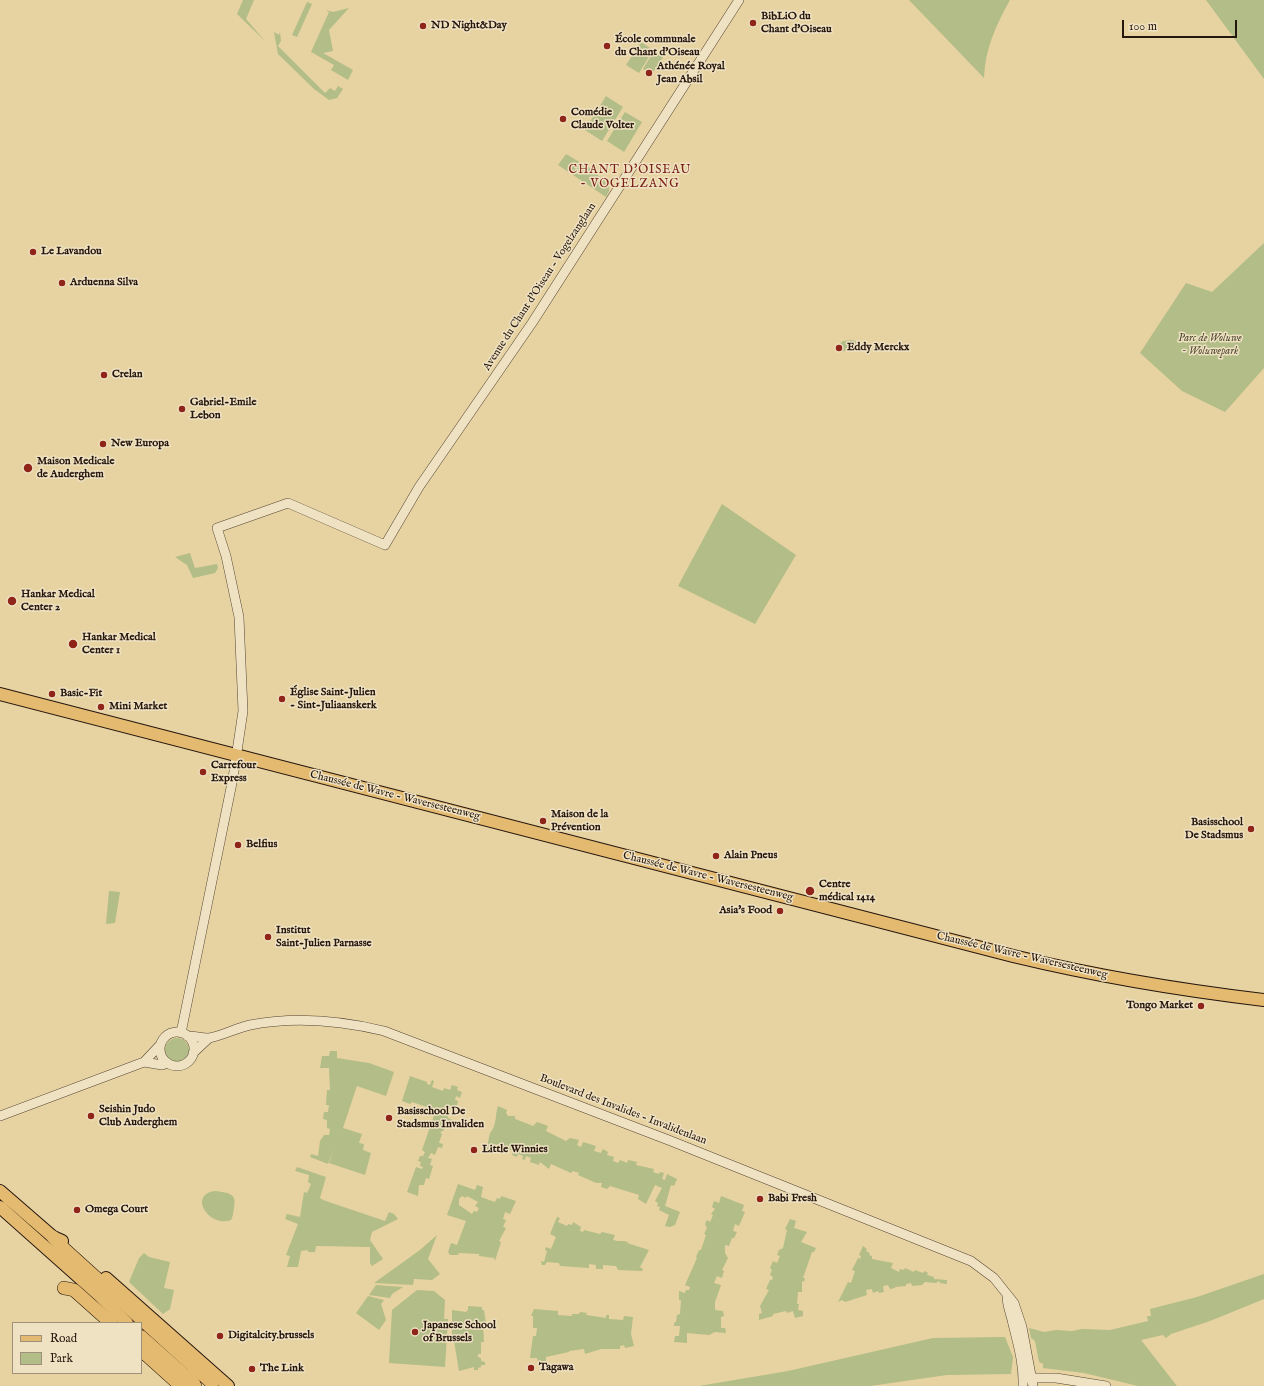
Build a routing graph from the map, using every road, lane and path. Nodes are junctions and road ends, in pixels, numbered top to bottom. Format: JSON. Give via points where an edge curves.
{"nodes":[{"id":1,"x":739,"y":0,"type":"edge"},
{"id":2,"x":0,"y":694,"type":"edge"},
{"id":3,"x":237,"y":756,"type":"junction"},
{"id":4,"x":1264,"y":1000,"type":"edge"},
{"id":5,"x":184,"y":1034,"type":"junction"},
{"id":6,"x":209,"y":1038,"type":"junction"},
{"id":7,"x":160,"y":1045,"type":"junction"},
{"id":8,"x":193,"y":1053,"type":"junction"},
{"id":9,"x":144,"y":1062,"type":"junction"},
{"id":10,"x":167,"y":1062,"type":"junction"},
{"id":11,"x":0,"y":1116,"type":"edge"},
{"id":12,"x":0,"y":1191,"type":"edge"},
{"id":13,"x":0,"y":1207,"type":"edge"},
{"id":14,"x":53,"y":1237,"type":"junction"},
{"id":15,"x":64,"y":1288,"type":"dead end"},
{"id":16,"x":110,"y":1322,"type":"edge"},
{"id":17,"x":126,"y":1322,"type":"edge"},
{"id":18,"x":142,"y":1337,"type":"edge"},
{"id":19,"x":142,"y":1351,"type":"edge"},
{"id":20,"x":1028,"y":1382,"type":"edge"},
{"id":21,"x":188,"y":1383,"type":"edge"},
{"id":22,"x":212,"y":1383,"type":"dead end"},
{"id":23,"x":198,"y":1386,"type":"edge"},
{"id":24,"x":228,"y":1386,"type":"edge"},
{"id":25,"x":1106,"y":1386,"type":"edge"}],
"edges":[{"from":1,"to":3,"type":"street","name":"Avenue du Chant d'Oiseau - Vogelzanglaan","via":[[532,324],[419,487],[385,545],[288,503],[217,528],[226,556],[239,617],[243,711]]},
{"from":2,"to":3,"type":"main road","name":"Chaussée de Wavre - Waversesteenweg"},
{"from":3,"to":4,"type":"main road","name":"Chaussée de Wavre - Waversesteenweg","via":[[1021,958],[1158,986]]},
{"from":3,"to":5,"type":"street"},
{"from":5,"to":6,"type":"street","name":"Boulevard des Invalides - Invalidenlaan"},
{"from":5,"to":7,"type":"street","via":[[168,1035]]},
{"from":5,"to":8,"type":"street","via":[[193,1044]]},
{"from":6,"to":8,"type":"street","name":"Boulevard des Invalides - Invalidenlaan"},
{"from":6,"to":20,"type":"street","name":"Boulevard des Invalides - Invalidenlaan","via":[[248,1025],[291,1020],[340,1022],[384,1031],[971,1260],[990,1274],[1007,1296],[1007,1305],[1016,1322]]},
{"from":7,"to":9,"type":"street"},
{"from":7,"to":10,"type":"street","via":[[161,1055]]},
{"from":8,"to":10,"type":"street","via":[[183,1065],[176,1066]]},
{"from":9,"to":10,"type":"street","via":[[162,1065]]},
{"from":9,"to":11,"type":"street"},
{"from":12,"to":14,"type":"main road"},
{"from":13,"to":17,"type":"main road"},
{"from":14,"to":22,"type":"highway","via":[[62,1248]]},
{"from":14,"to":24,"type":"main road","via":[[66,1242]]},
{"from":15,"to":16,"type":"highway","via":[[74,1290]]},
{"from":18,"to":21,"type":"main road"},
{"from":19,"to":21,"type":"highway"},
{"from":20,"to":25,"type":"street","via":[[1063,1379]]},
{"from":21,"to":23,"type":"main road"}]}
